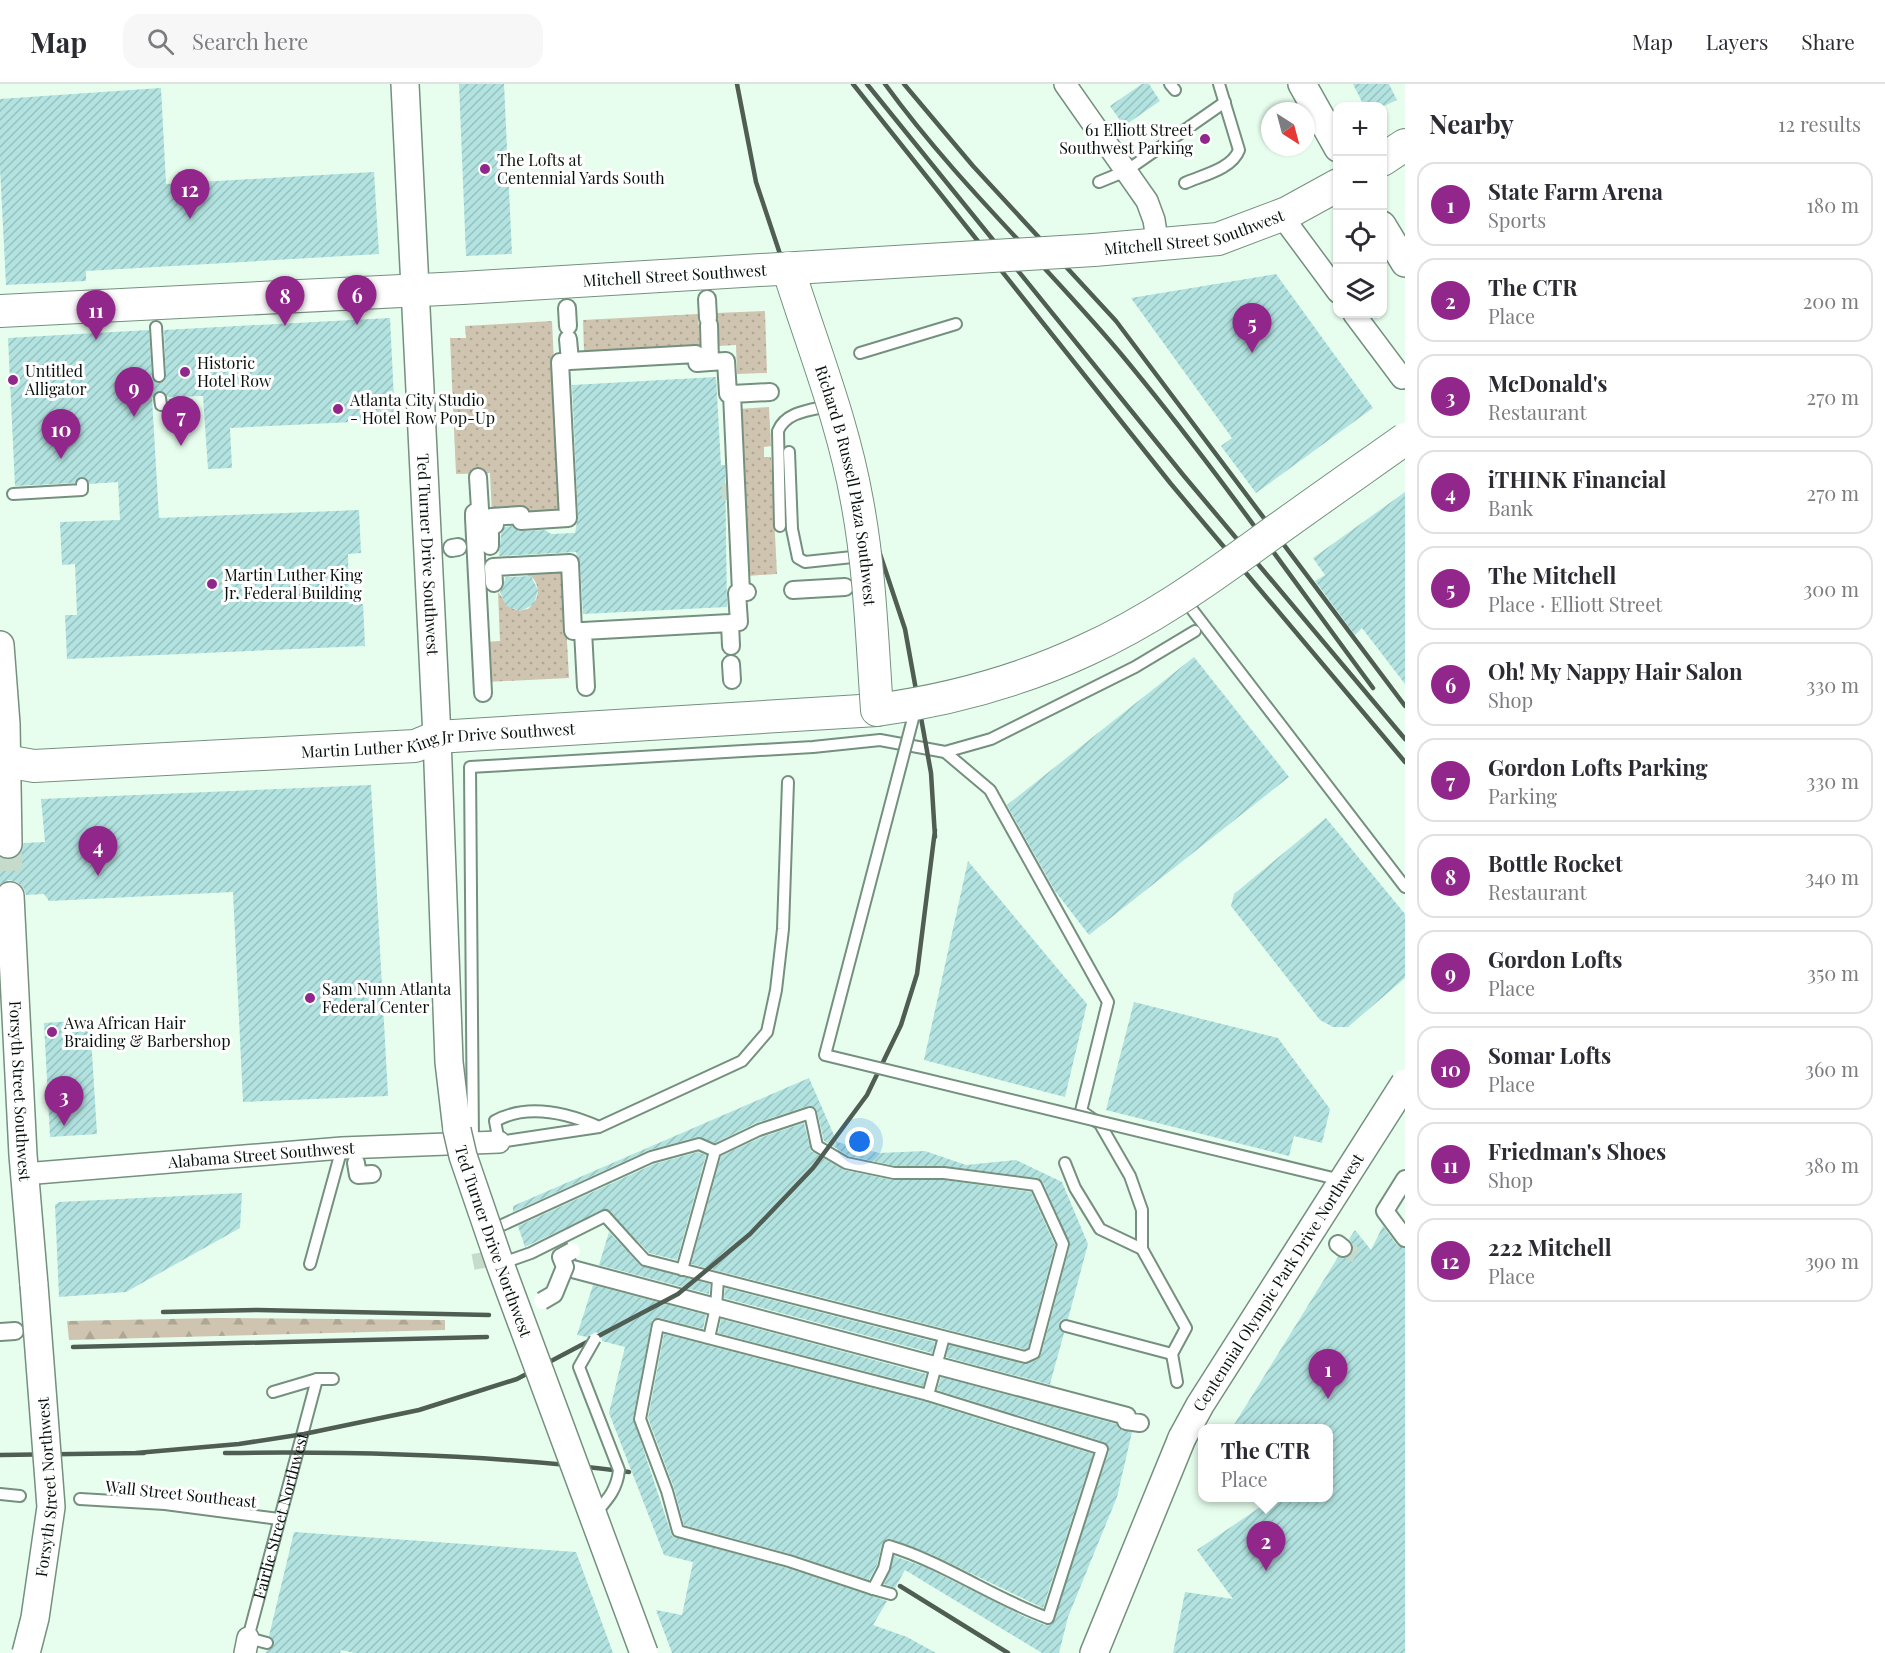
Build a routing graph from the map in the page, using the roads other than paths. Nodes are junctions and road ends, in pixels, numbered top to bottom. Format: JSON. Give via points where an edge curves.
{"nodes":[{"id":1,"x":405,"y":84,"type":"edge"},
{"id":2,"x":1065,"y":84,"type":"edge"},
{"id":3,"x":1219,"y":84,"type":"edge"},
{"id":4,"x":1302,"y":84,"type":"edge"},
{"id":5,"x":1225,"y":102,"type":"junction"},
{"id":6,"x":1333,"y":140,"type":"edge"},
{"id":7,"x":1405,"y":145,"type":"edge"},
{"id":8,"x":1387,"y":157,"type":"edge"},
{"id":9,"x":1126,"y":171,"type":"junction"},
{"id":10,"x":1100,"y":182,"type":"dead end"},
{"id":11,"x":1185,"y":183,"type":"dead end"},
{"id":12,"x":1333,"y":188,"type":"edge"},
{"id":13,"x":1281,"y":215,"type":"junction"},
{"id":14,"x":1387,"y":232,"type":"edge"},
{"id":15,"x":1158,"y":246,"type":"junction"},
{"id":16,"x":1405,"y":263,"type":"edge"},
{"id":17,"x":788,"y":268,"type":"junction"},
{"id":18,"x":1333,"y":284,"type":"edge"},
{"id":19,"x":414,"y":291,"type":"junction"},
{"id":20,"x":707,"y":299,"type":"dead end"},
{"id":21,"x":567,"y":308,"type":"dead end"},
{"id":22,"x":0,"y":311,"type":"edge"},
{"id":23,"x":1357,"y":318,"type":"edge"},
{"id":24,"x":956,"y":324,"type":"dead end"},
{"id":25,"x":156,"y":327,"type":"dead end"},
{"id":26,"x":860,"y":353,"type":"dead end"},
{"id":27,"x":570,"y":361,"type":"junction"},
{"id":28,"x":711,"y":362,"type":"junction"},
{"id":29,"x":159,"y":376,"type":"dead end"},
{"id":30,"x":1402,"y":378,"type":"dead end"},
{"id":31,"x":770,"y":392,"type":"dead end"},
{"id":32,"x":732,"y":394,"type":"junction"},
{"id":33,"x":832,"y":405,"type":"junction"},
{"id":34,"x":1405,"y":438,"type":"edge"},
{"id":35,"x":789,"y":452,"type":"dead end"},
{"id":36,"x":478,"y":477,"type":"dead end"},
{"id":37,"x":82,"y":484,"type":"dead end"},
{"id":38,"x":13,"y":494,"type":"dead end"},
{"id":39,"x":484,"y":517,"type":"junction"},
{"id":40,"x":780,"y":526,"type":"dead end"},
{"id":41,"x":865,"y":556,"type":"junction"},
{"id":42,"x":486,"y":571,"type":"junction"},
{"id":43,"x":845,"y":587,"type":"dead end"},
{"id":44,"x":793,"y":590,"type":"dead end"},
{"id":45,"x":1181,"y":597,"type":"junction"},
{"id":46,"x":730,"y":623,"type":"junction"},
{"id":47,"x":583,"y":631,"type":"junction"},
{"id":48,"x":1195,"y":631,"type":"dead end"},
{"id":49,"x":497,"y":639,"type":"dead end"},
{"id":50,"x":480,"y":640,"type":"junction"},
{"id":51,"x":0,"y":645,"type":"edge"},
{"id":52,"x":731,"y":646,"type":"dead end"},
{"id":53,"x":586,"y":687,"type":"dead end"},
{"id":54,"x":483,"y":693,"type":"dead end"},
{"id":55,"x":918,"y":700,"type":"dead end"},
{"id":56,"x":877,"y":710,"type":"junction"},
{"id":57,"x":437,"y":737,"type":"junction"},
{"id":58,"x":945,"y":752,"type":"junction"},
{"id":59,"x":3,"y":761,"type":"edge"},
{"id":60,"x":788,"y":782,"type":"dead end"},
{"id":61,"x":8,"y":844,"type":"tunnel mouth"},
{"id":62,"x":1405,"y":887,"type":"edge"},
{"id":63,"x":10,"y":896,"type":"tunnel mouth"},
{"id":64,"x":1405,"y":1083,"type":"edge"},
{"id":65,"x":599,"y":1127,"type":"junction"},
{"id":66,"x":499,"y":1142,"type":"junction"},
{"id":67,"x":473,"y":1144,"type":"junction"},
{"id":68,"x":715,"y":1151,"type":"junction"},
{"id":69,"x":349,"y":1155,"type":"junction"},
{"id":70,"x":1065,"y":1162,"type":"dead end"},
{"id":71,"x":24,"y":1174,"type":"junction"},
{"id":72,"x":372,"y":1174,"type":"dead end"},
{"id":73,"x":1405,"y":1179,"type":"edge"},
{"id":74,"x":1341,"y":1180,"type":"junction"},
{"id":75,"x":489,"y":1231,"type":"junction"},
{"id":76,"x":1405,"y":1238,"type":"edge"},
{"id":77,"x":1142,"y":1249,"type":"junction"},
{"id":78,"x":310,"y":1264,"type":"dead end"},
{"id":79,"x":500,"y":1264,"type":"junction"},
{"id":80,"x":682,"y":1270,"type":"junction"},
{"id":81,"x":718,"y":1279,"type":"junction"},
{"id":82,"x":34,"y":1285,"type":"joint"},
{"id":83,"x":542,"y":1301,"type":"dead end"},
{"id":84,"x":716,"y":1307,"type":"junction"},
{"id":85,"x":1066,"y":1326,"type":"dead end"},
{"id":86,"x":944,"y":1337,"type":"junction"},
{"id":87,"x":709,"y":1338,"type":"junction"},
{"id":88,"x":595,"y":1340,"type":"dead end"},
{"id":89,"x":1172,"y":1354,"type":"junction"},
{"id":90,"x":936,"y":1366,"type":"junction"},
{"id":91,"x":317,"y":1379,"type":"junction"},
{"id":92,"x":333,"y":1379,"type":"dead end"},
{"id":93,"x":1177,"y":1382,"type":"dead end"},
{"id":94,"x":273,"y":1392,"type":"dead end"},
{"id":95,"x":928,"y":1395,"type":"junction"},
{"id":96,"x":1140,"y":1423,"type":"dead end"},
{"id":97,"x":0,"y":1494,"type":"edge"},
{"id":98,"x":20,"y":1496,"type":"dead end"},
{"id":99,"x":80,"y":1499,"type":"dead end"},
{"id":100,"x":594,"y":1515,"type":"junction"},
{"id":101,"x":279,"y":1519,"type":"junction"},
{"id":102,"x":873,"y":1589,"type":"junction"},
{"id":103,"x":891,"y":1594,"type":"dead end"},
{"id":104,"x":253,"y":1645,"type":"edge"},
{"id":105,"x":26,"y":1653,"type":"edge"},
{"id":106,"x":645,"y":1653,"type":"edge"},
{"id":107,"x":1094,"y":1653,"type":"edge"}],
"edges":[{"from":1,"to":19,"type":"street","name":"Ted Turner Drive Southwest"},
{"from":2,"to":9,"type":"street"},
{"from":3,"to":5,"type":"lane"},
{"from":4,"to":6,"type":"street"},
{"from":5,"to":9,"type":"lane"},
{"from":5,"to":11,"type":"lane","via":[[1239,150],[1236,159]]},
{"from":7,"to":8,"type":"main road"},
{"from":9,"to":10,"type":"lane"},
{"from":9,"to":15,"type":"street","via":[[1149,207]]},
{"from":12,"to":13,"type":"main road","name":"Mitchell Street Southwest"},
{"from":13,"to":15,"type":"main road","name":"Mitchell Street Southwest","via":[[1218,239]]},
{"from":13,"to":18,"type":"street"},
{"from":14,"to":16,"type":"street"},
{"from":15,"to":17,"type":"main road","name":"Mitchell Street Southwest","bridge":true},
{"from":17,"to":19,"type":"main road","name":"Mitchell Street Southwest","bridge":true},
{"from":17,"to":33,"type":"main road","name":"Richard B Russell Plaza Southwest","bridge":true},
{"from":19,"to":22,"type":"main road","name":"Mitchell Street Southwest"},
{"from":19,"to":57,"type":"street","name":"Ted Turner Drive Southwest"},
{"from":20,"to":28,"type":"street"},
{"from":21,"to":27,"type":"street"},
{"from":23,"to":30,"type":"street"},
{"from":24,"to":26,"type":"lane"},
{"from":25,"to":29,"type":"lane"},
{"from":27,"to":28,"type":"street","via":[[696,354],[697,363]]},
{"from":27,"to":39,"type":"street","via":[[560,362],[568,518],[521,521],[521,515]]},
{"from":28,"to":32,"type":"street","via":[[726,361],[728,394]]},
{"from":31,"to":32,"type":"street"},
{"from":32,"to":46,"type":"street","via":[[734,491],[744,592],[737,592],[739,622]]},
{"from":33,"to":40,"type":"lane","via":[[782,421],[778,431]]},
{"from":33,"to":41,"type":"main road","name":"Richard B Russell Plaza Southwest","bridge":true,"via":[[857,501]]},
{"from":34,"to":45,"type":"main road","name":"Martin Luther King Jr Drive Southwest","bridge":true},
{"from":35,"to":41,"type":"lane","via":[[792,529],[798,558],[805,562]]},
{"from":36,"to":39,"type":"street","via":[[480,509],[474,513]]},
{"from":37,"to":38,"type":"lane","via":[[82,490]]},
{"from":39,"to":42,"type":"street","via":[[478,547]]},
{"from":41,"to":56,"type":"main road","name":"Richard B Russell Plaza Southwest","bridge":true},
{"from":42,"to":47,"type":"street","via":[[570,564],[573,631]]},
{"from":42,"to":50,"type":"street"},
{"from":43,"to":44,"type":"street"},
{"from":45,"to":56,"type":"main road","name":"Martin Luther King Jr Drive Southwest","bridge":true,"via":[[1088,650],[1049,666],[930,702]]},
{"from":45,"to":62,"type":"lane"},
{"from":46,"to":47,"type":"street"},
{"from":46,"to":52,"type":"street"},
{"from":47,"to":53,"type":"street"},
{"from":48,"to":58,"type":"lane","via":[[1135,667],[991,739]]},
{"from":49,"to":50,"type":"street"},
{"from":50,"to":54,"type":"street"},
{"from":51,"to":59,"type":"street"},
{"from":55,"to":74,"type":"lane","bridge":true,"via":[[825,1055]]},
{"from":56,"to":57,"type":"main road","name":"Martin Luther King Jr Drive Southwest"},
{"from":57,"to":59,"type":"main road","name":"Martin Luther King Jr Drive Southwest","via":[[415,746],[250,757],[34,766]]},
{"from":57,"to":75,"type":"street","name":"Ted Turner Drive Northwest","bridge":true,"via":[[451,1086],[463,1156]]},
{"from":58,"to":67,"type":"lane","via":[[880,740],[470,767]]},
{"from":58,"to":77,"type":"lane","via":[[990,790],[1108,1002],[1081,1111],[1100,1124],[1130,1176],[1142,1210]]},
{"from":59,"to":61,"type":"street"},
{"from":60,"to":65,"type":"lane","via":[[783,928],[776,990],[766,1032],[742,1061]]},
{"from":63,"to":71,"type":"street","name":"Forsyth Street Southwest"},
{"from":64,"to":74,"type":"street","name":"Centennial Olympic Park Drive Northwest","bridge":true},
{"from":65,"to":66,"type":"lane"},
{"from":65,"to":66,"type":"lane","via":[[552,1111],[507,1114],[495,1121]]},
{"from":66,"to":67,"type":"street","name":"Alabama Street Southwest"},
{"from":67,"to":69,"type":"street","name":"Alabama Street Southwest"},
{"from":68,"to":75,"type":"lane","via":[[699,1143],[651,1157]]},
{"from":68,"to":80,"type":"lane"},
{"from":68,"to":86,"type":"lane","via":[[759,1130],[810,1113],[817,1146],[846,1163],[894,1173],[944,1173],[1036,1185],[1063,1244],[1034,1353],[1025,1358]]},
{"from":69,"to":71,"type":"street","name":"Alabama Street Southwest"},
{"from":69,"to":72,"type":"street","via":[[358,1175]]},
{"from":69,"to":78,"type":"lane"},
{"from":70,"to":77,"type":"lane","via":[[1075,1188],[1100,1229]]},
{"from":71,"to":82,"type":"street","name":"Forsyth Street Southwest"},
{"from":73,"to":76,"type":"street","via":[[1384,1211]]},
{"from":74,"to":107,"type":"street","name":"Centennial Olympic Park Drive Northwest","bridge":true,"via":[[1191,1421],[1152,1506]]},
{"from":75,"to":79,"type":"street","name":"Ted Turner Drive Northwest","bridge":true},
{"from":77,"to":89,"type":"lane","via":[[1186,1328]]},
{"from":79,"to":80,"type":"lane","bridge":true,"via":[[605,1216],[645,1260]]},
{"from":79,"to":100,"type":"street","name":"Ted Turner Drive Northwest","bridge":true},
{"from":80,"to":81,"type":"lane"},
{"from":81,"to":84,"type":"lane"},
{"from":81,"to":86,"type":"lane"},
{"from":82,"to":105,"type":"street","name":"Forsyth Street Northwest","bridge":true,"via":[[51,1507]]},
{"from":83,"to":84,"type":"street","bridge":true,"via":[[554,1294],[568,1259]]},
{"from":84,"to":87,"type":"lane"},
{"from":84,"to":90,"type":"street"},
{"from":85,"to":89,"type":"lane"},
{"from":86,"to":90,"type":"lane"},
{"from":87,"to":95,"type":"lane"},
{"from":87,"to":102,"type":"lane","via":[[658,1325],[640,1419],[678,1531]]},
{"from":88,"to":100,"type":"lane","bridge":true,"via":[[579,1366],[619,1470],[612,1495]]},
{"from":89,"to":93,"type":"lane"},
{"from":90,"to":95,"type":"lane"},
{"from":90,"to":96,"type":"street"},
{"from":91,"to":92,"type":"lane"},
{"from":91,"to":94,"type":"lane"},
{"from":91,"to":101,"type":"lane","name":"Fairlie Street Northwest"},
{"from":95,"to":102,"type":"lane","via":[[1102,1449],[1048,1618],[1011,1605],[914,1554],[889,1546]]},
{"from":97,"to":98,"type":"lane"},
{"from":99,"to":101,"type":"lane","name":"Wall Street Southeast","via":[[165,1504]]},
{"from":100,"to":106,"type":"street","name":"Ted Turner Drive Northwest","bridge":true},
{"from":101,"to":104,"type":"lane","name":"Fairlie Street Northwest"},
{"from":102,"to":103,"type":"lane"}]}
